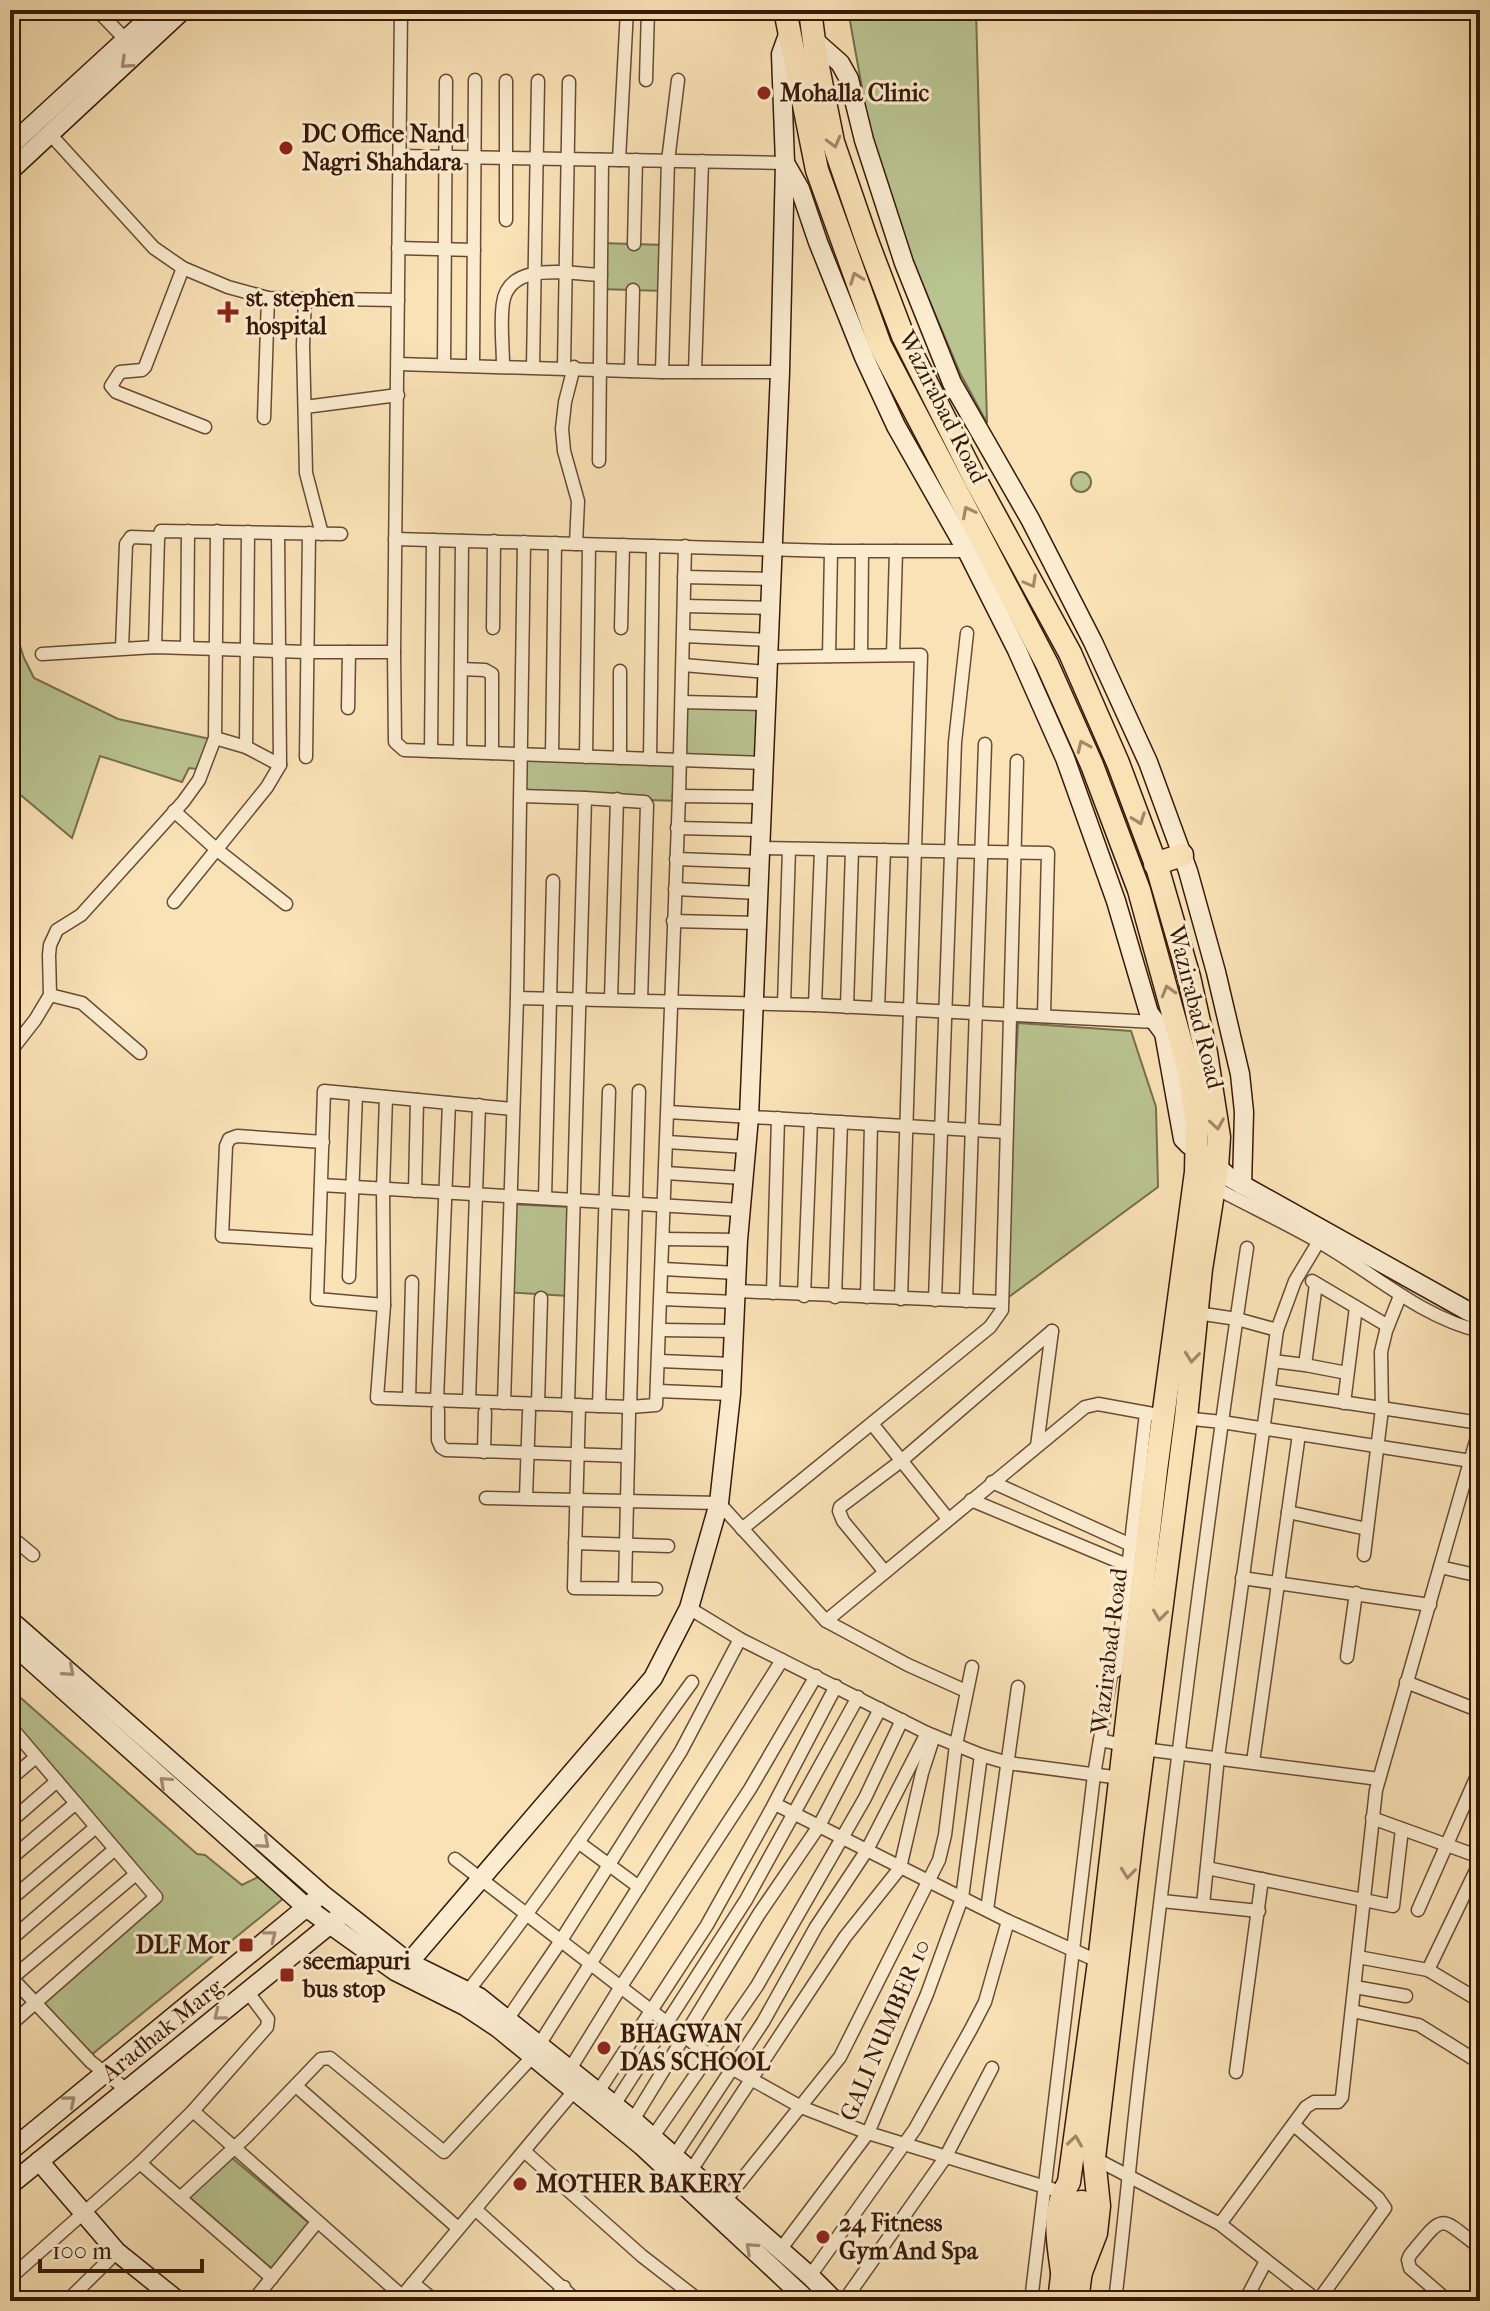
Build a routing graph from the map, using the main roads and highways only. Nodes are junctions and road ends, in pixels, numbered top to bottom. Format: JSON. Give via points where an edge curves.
{"nodes":[{"id":1,"x":787,"y":21,"type":"edge"},
{"id":2,"x":815,"y":21,"type":"edge"},
{"id":3,"x":1182,"y":855,"type":"road end"},
{"id":4,"x":1155,"y":864,"type":"junction"},
{"id":5,"x":1177,"y":1037,"type":"junction"},
{"id":6,"x":1209,"y":1177,"type":"junction"},
{"id":7,"x":1165,"y":1416,"type":"junction"},
{"id":8,"x":1133,"y":1747,"type":"junction"},
{"id":9,"x":1108,"y":1965,"type":"junction"},
{"id":10,"x":1071,"y":2272,"type":"junction"},
{"id":11,"x":1059,"y":2301,"type":"edge"},
{"id":12,"x":1077,"y":2301,"type":"edge"}],
"edges":[{"from":5,"to":1,"type":"highway","name":"Wazirabad Road","one_way":true,"via":[[1139,890],[1092,765],[1047,664],[977,551],[880,345],[817,170]]},
{"from":2,"to":4,"type":"highway","name":"Wazirabad Road","one_way":true,"via":[[833,142],[903,336],[1070,653]]},
{"from":3,"to":4,"type":"highway"},
{"from":4,"to":5,"type":"highway","name":"Wazirabad Road","via":[[1189,977]]},
{"from":5,"to":6,"type":"highway","name":"Wazirabad Road","via":[[1193,1098],[1197,1149]]},
{"from":5,"to":6,"type":"highway","name":"Wazirabad Road","one_way":true,"via":[[1219,1137]]},
{"from":6,"to":7,"type":"highway","name":"Wazirabad Road"},
{"from":6,"to":7,"type":"highway","name":"Wazirabad Road","one_way":true,"via":[[1197,1313]]},
{"from":7,"to":8,"type":"highway","name":"Wazirabad Road","one_way":true},
{"from":7,"to":8,"type":"highway","name":"Wazirabad Road","via":[[1136,1568]]},
{"from":8,"to":9,"type":"highway","name":"Wazirabad Road","one_way":true},
{"from":8,"to":9,"type":"highway","name":"Wazirabad Road","via":[[1121,1778]]},
{"from":9,"to":10,"type":"highway","name":"Wazirabad Road","via":[[1094,2158],[1096,2233]]},
{"from":10,"to":9,"type":"highway","name":"Wazirabad Road","one_way":true,"via":[[1056,2219],[1055,2189],[1069,2182]]},
{"from":10,"to":11,"type":"highway","name":"Wazirabad Road"},
{"from":10,"to":12,"type":"highway","name":"Wazirabad Road"}]}
